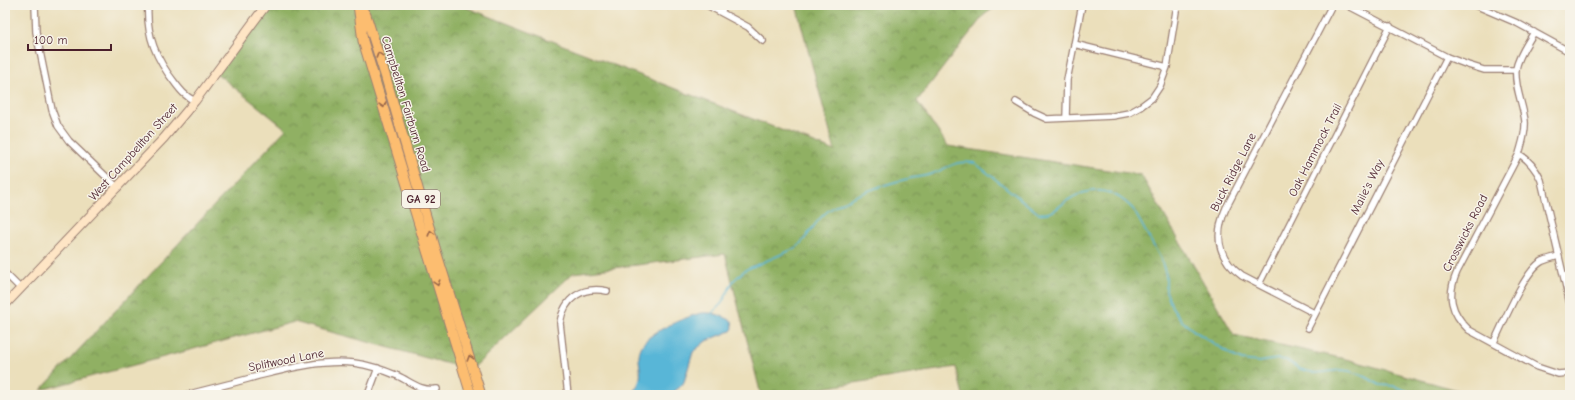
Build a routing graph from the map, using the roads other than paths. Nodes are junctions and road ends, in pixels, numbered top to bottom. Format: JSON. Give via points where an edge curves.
{"nodes":[{"id":1,"x":35,"y":5,"type":"edge"},
{"id":2,"x":148,"y":5,"type":"edge"},
{"id":3,"x":266,"y":5,"type":"edge"},
{"id":4,"x":358,"y":5,"type":"edge"},
{"id":5,"x":707,"y":5,"type":"edge"},
{"id":6,"x":725,"y":5,"type":"edge"},
{"id":7,"x":1082,"y":5,"type":"edge"},
{"id":8,"x":1177,"y":5,"type":"edge"},
{"id":9,"x":1332,"y":5,"type":"edge"},
{"id":10,"x":1347,"y":5,"type":"edge"},
{"id":11,"x":1475,"y":5,"type":"edge"},
{"id":12,"x":721,"y":12,"type":"junction"},
{"id":13,"x":1390,"y":26,"type":"junction"},
{"id":14,"x":1534,"y":32,"type":"junction"},
{"id":15,"x":763,"y":41,"type":"dead end"},
{"id":16,"x":1074,"y":44,"type":"junction"},
{"id":17,"x":1570,"y":52,"type":"edge"},
{"id":18,"x":1447,"y":56,"type":"junction"},
{"id":19,"x":1167,"y":67,"type":"junction"},
{"id":20,"x":1516,"y":70,"type":"junction"},
{"id":21,"x":196,"y":101,"type":"junction"},
{"id":22,"x":1016,"y":102,"type":"dead end"},
{"id":23,"x":1066,"y":118,"type":"junction"},
{"id":24,"x":1519,"y":154,"type":"junction"},
{"id":25,"x":118,"y":188,"type":"junction"},
{"id":26,"x":1558,"y":256,"type":"junction"},
{"id":27,"x":5,"y":273,"type":"edge"},
{"id":28,"x":1259,"y":284,"type":"junction"},
{"id":29,"x":21,"y":289,"type":"junction"},
{"id":30,"x":607,"y":291,"type":"dead end"},
{"id":31,"x":1570,"y":304,"type":"edge"},
{"id":32,"x":5,"y":305,"type":"edge"},
{"id":33,"x":1314,"y":313,"type":"junction"},
{"id":34,"x":1308,"y":328,"type":"dead end"},
{"id":35,"x":1494,"y":342,"type":"junction"},
{"id":36,"x":378,"y":368,"type":"junction"},
{"id":37,"x":1570,"y":373,"type":"edge"},
{"id":38,"x":437,"y":389,"type":"dead end"},
{"id":39,"x":195,"y":394,"type":"edge"},
{"id":40,"x":184,"y":395,"type":"edge"},
{"id":41,"x":368,"y":395,"type":"edge"},
{"id":42,"x":471,"y":395,"type":"edge"},
{"id":43,"x":481,"y":395,"type":"edge"},
{"id":44,"x":568,"y":395,"type":"edge"}],
"edges":[{"from":1,"to":25,"type":"street","via":[[36,32],[52,110],[58,126],[68,141]]},
{"from":2,"to":21,"type":"street","via":[[149,30],[156,55],[185,95]]},
{"from":3,"to":21,"type":"main road","name":"West Campbellton Street"},
{"from":4,"to":42,"type":"main road","name":"Campbellton Fairburn Road","number":"GA 92","one_way":true,"via":[[363,41]]},
{"from":43,"to":4,"type":"main road","name":"Campbellton Fairburn Road","number":"GA 92","one_way":true,"via":[[386,78],[366,15]]},
{"from":5,"to":12,"type":"street"},
{"from":6,"to":12,"type":"street"},
{"from":7,"to":16,"type":"street"},
{"from":8,"to":19,"type":"street"},
{"from":9,"to":28,"type":"street","name":"Buck Ridge Lane","via":[[1220,221],[1219,242],[1226,260],[1242,276]]},
{"from":10,"to":13,"type":"street"},
{"from":11,"to":14,"type":"street"},
{"from":12,"to":15,"type":"street","via":[[748,27]]},
{"from":13,"to":18,"type":"street"},
{"from":13,"to":28,"type":"street","name":"Oak Hammock Trail"},
{"from":14,"to":17,"type":"street"},
{"from":14,"to":20,"type":"street","name":"Crosswicks Road"},
{"from":16,"to":19,"type":"street"},
{"from":16,"to":23,"type":"street","via":[[1067,80]]},
{"from":18,"to":20,"type":"street","via":[[1484,70]]},
{"from":18,"to":33,"type":"street","name":"Maile's Way"},
{"from":19,"to":23,"type":"street","via":[[1152,98],[1129,113]]},
{"from":20,"to":24,"type":"street","name":"Crosswicks Road","via":[[1525,124]]},
{"from":21,"to":25,"type":"main road","name":"West Campbellton Street"},
{"from":22,"to":23,"type":"street","via":[[1047,119]]},
{"from":24,"to":26,"type":"street","via":[[1526,158],[1541,180]]},
{"from":24,"to":35,"type":"street","name":"Crosswicks Road","via":[[1457,272],[1451,290],[1452,305],[1462,323],[1469,330]]},
{"from":25,"to":29,"type":"main road","name":"West Campbellton Street"},
{"from":26,"to":31,"type":"street"},
{"from":26,"to":35,"type":"street","via":[[1541,262],[1526,278]]},
{"from":27,"to":29,"type":"street"},
{"from":28,"to":33,"type":"street","name":"Buck Ridge Lane"},
{"from":29,"to":32,"type":"main road","name":"West Campbellton Street"},
{"from":30,"to":44,"type":"street","via":[[591,289],[575,295],[561,316]]},
{"from":33,"to":34,"type":"street","name":"Maile's Way"},
{"from":35,"to":37,"type":"street","name":"Crosswicks Road","via":[[1537,367],[1558,374]]},
{"from":36,"to":38,"type":"street","name":"Splitwood Lane","via":[[422,389]]},
{"from":36,"to":39,"type":"street","name":"Splitwood Lane","via":[[349,363],[309,364]]},
{"from":36,"to":41,"type":"street"},
{"from":39,"to":40,"type":"street","name":"Splitwood Lane"}]}
